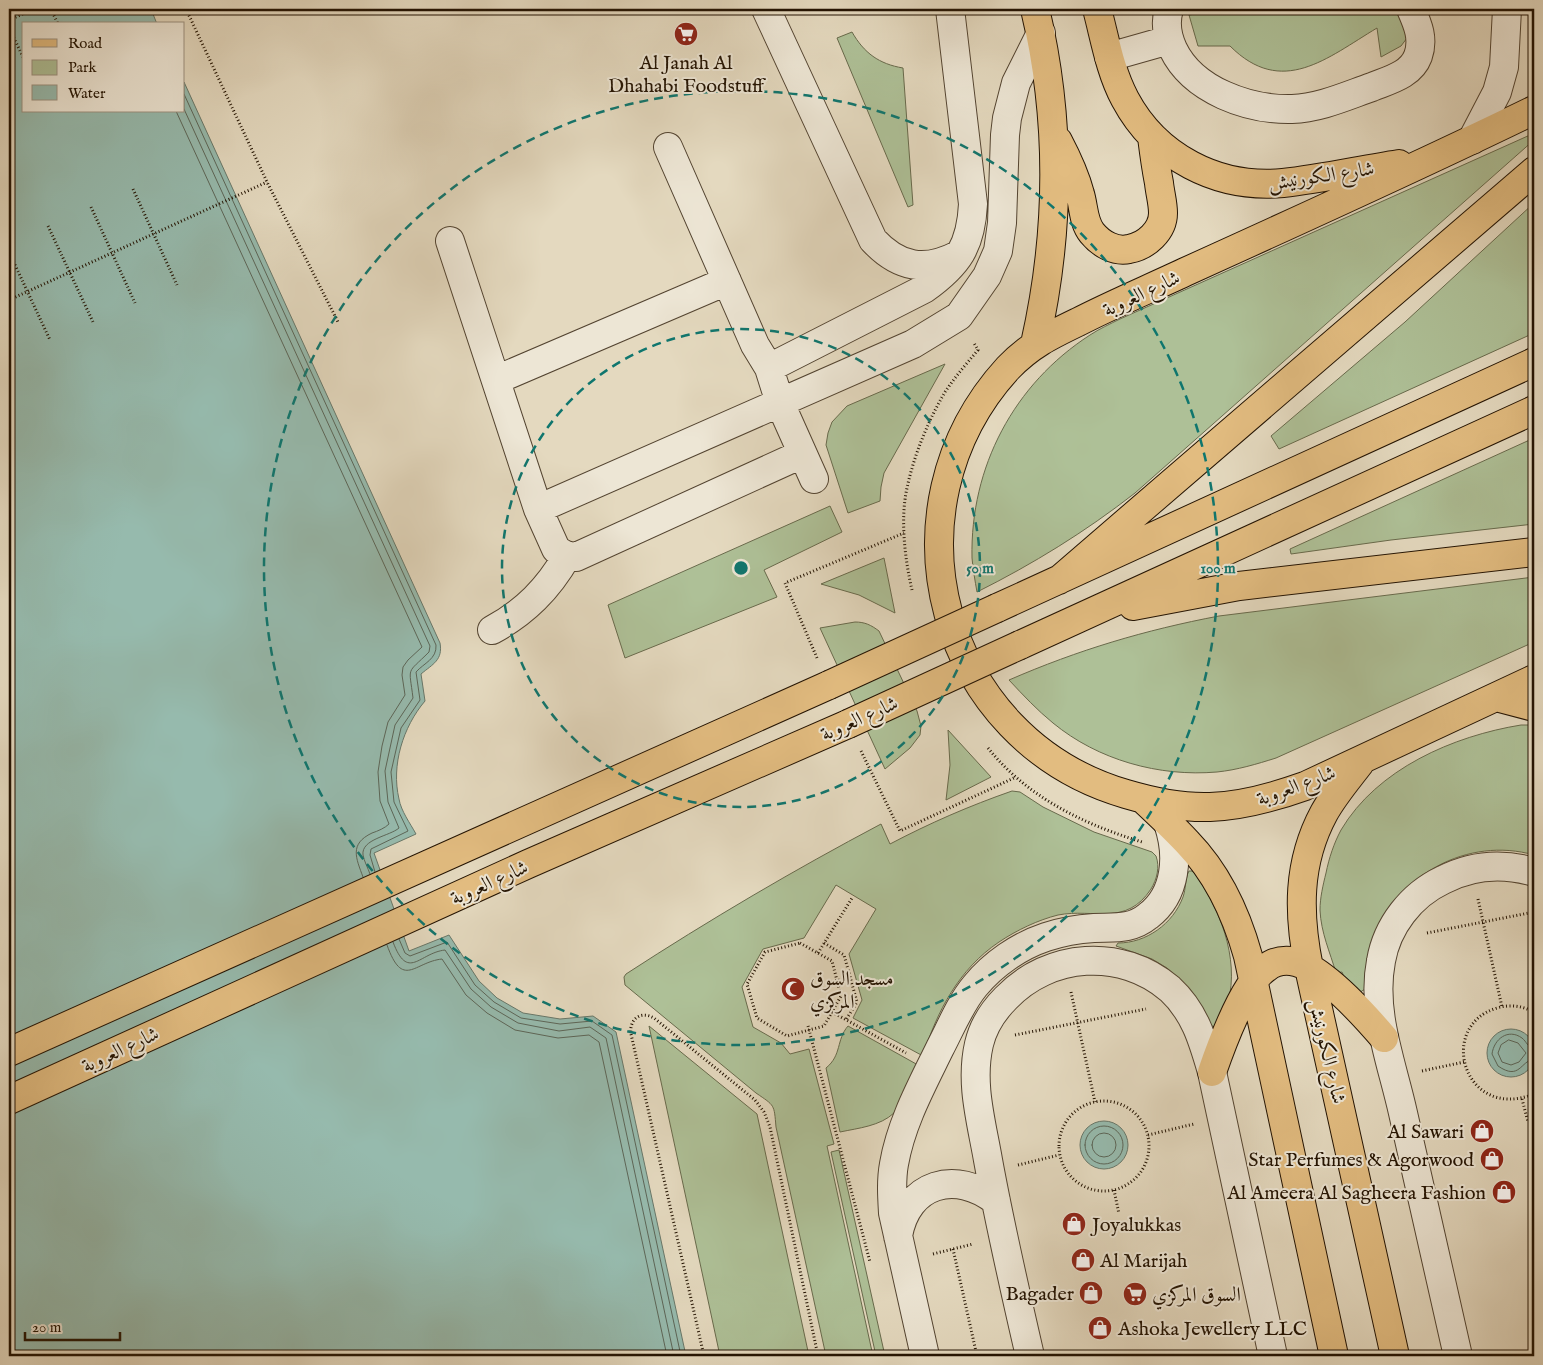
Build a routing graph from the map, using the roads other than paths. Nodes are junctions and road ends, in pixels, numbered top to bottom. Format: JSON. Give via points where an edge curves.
{"nodes":[{"id":1,"x":766,"y":9,"type":"edge"},
{"id":2,"x":950,"y":9,"type":"edge"},
{"id":3,"x":1097,"y":9,"type":"edge"},
{"id":4,"x":1169,"y":9,"type":"edge"},
{"id":5,"x":1411,"y":9,"type":"edge"},
{"id":6,"x":1507,"y":9,"type":"edge"},
{"id":7,"x":1038,"y":21,"type":"edge"},
{"id":8,"x":1169,"y":40,"type":"junction"},
{"id":9,"x":1109,"y":57,"type":"junction"},
{"id":10,"x":1534,"y":110,"type":"edge"},
{"id":11,"x":1053,"y":133,"type":"junction"},
{"id":12,"x":1152,"y":137,"type":"junction"},
{"id":13,"x":1472,"y":140,"type":"junction"},
{"id":14,"x":668,"y":147,"type":"dead end"},
{"id":15,"x":1432,"y":158,"type":"junction"},
{"id":16,"x":1534,"y":170,"type":"edge"},
{"id":17,"x":450,"y":241,"type":"dead end"},
{"id":18,"x":960,"y":254,"type":"junction"},
{"id":19,"x":727,"y":281,"type":"junction"},
{"id":20,"x":1035,"y":344,"type":"junction"},
{"id":21,"x":1534,"y":362,"type":"edge"},
{"id":22,"x":769,"y":368,"type":"junction"},
{"id":23,"x":496,"y":380,"type":"junction"},
{"id":24,"x":780,"y":403,"type":"junction"},
{"id":25,"x":1534,"y":410,"type":"edge"},
{"id":26,"x":802,"y":454,"type":"junction"},
{"id":27,"x":814,"y":479,"type":"dead end"},
{"id":28,"x":538,"y":509,"type":"junction"},
{"id":29,"x":1534,"y":552,"type":"edge"},
{"id":30,"x":568,"y":556,"type":"junction"},
{"id":31,"x":1059,"y":580,"type":"junction"},
{"id":32,"x":1085,"y":616,"type":"junction"},
{"id":33,"x":492,"y":630,"type":"dead end"},
{"id":34,"x":1534,"y":679,"type":"edge"},
{"id":35,"x":1496,"y":697,"type":"junction"},
{"id":36,"x":1534,"y":707,"type":"edge"},
{"id":37,"x":1364,"y":758,"type":"junction"},
{"id":38,"x":1143,"y":799,"type":"junction"},
{"id":39,"x":1168,"y":823,"type":"junction"},
{"id":40,"x":1534,"y":872,"type":"edge"},
{"id":41,"x":1309,"y":968,"type":"junction"},
{"id":42,"x":1253,"y":982,"type":"junction"},
{"id":43,"x":1384,"y":1038,"type":"junction"},
{"id":44,"x":9,"y":1052,"type":"edge"},
{"id":45,"x":1212,"y":1072,"type":"junction"},
{"id":46,"x":9,"y":1100,"type":"edge"},
{"id":47,"x":996,"y":1201,"type":"junction"},
{"id":48,"x":898,"y":1236,"type":"junction"},
{"id":49,"x":924,"y":1356,"type":"edge"},
{"id":50,"x":1030,"y":1356,"type":"edge"},
{"id":51,"x":1273,"y":1356,"type":"edge"},
{"id":52,"x":1334,"y":1356,"type":"edge"},
{"id":53,"x":1395,"y":1356,"type":"edge"},
{"id":54,"x":1458,"y":1356,"type":"edge"}],
"edges":[{"from":1,"to":18,"type":"street","via":[[873,240],[884,252],[912,265],[943,262]]},
{"from":2,"to":18,"type":"street","via":[[973,204],[968,239]]},
{"from":3,"to":9,"type":"main road","name":"شارع الكورنيش"},
{"from":4,"to":8,"type":"street"},
{"from":5,"to":8,"type":"street","via":[[1421,43],[1409,70],[1396,78],[1321,105],[1292,109],[1263,107],[1235,100],[1209,87],[1184,67]]},
{"from":6,"to":13,"type":"street","via":[[1504,66],[1497,92]]},
{"from":7,"to":11,"type":"main road","via":[[1052,102]]},
{"from":7,"to":24,"type":"street","via":[[1007,118],[998,252],[971,300],[959,316],[914,344]]},
{"from":8,"to":9,"type":"street"},
{"from":9,"to":12,"type":"main road","name":"شارع الكورنيش","via":[[1125,98]]},
{"from":10,"to":13,"type":"main road","name":"شارع العروبة"},
{"from":11,"to":12,"type":"main road","via":[[1072,169],[1091,233],[1113,248],[1127,250],[1151,238],[1163,215]]},
{"from":11,"to":20,"type":"main road","via":[[1051,250]]},
{"from":12,"to":15,"type":"main road","name":"شارع الكورنيش","via":[[1195,167],[1220,177],[1262,184]]},
{"from":13,"to":15,"type":"main road","name":"شارع العروبة"},
{"from":14,"to":19,"type":"street"},
{"from":15,"to":20,"type":"main road","name":"شارع العروبة","via":[[1097,312]]},
{"from":16,"to":31,"type":"main road"},
{"from":17,"to":23,"type":"street"},
{"from":18,"to":22,"type":"street","via":[[945,274],[924,289]]},
{"from":19,"to":22,"type":"street","via":[[755,345]]},
{"from":19,"to":23,"type":"street"},
{"from":20,"to":38,"type":"main road","name":"شارع العروبة","via":[[1009,367],[988,393],[969,422],[955,453],[945,486],[940,520],[942,588],[962,653],[999,711],[1049,758],[1079,776]]},
{"from":21,"to":31,"type":"main road","name":"شارع العروبة"},
{"from":22,"to":24,"type":"street"},
{"from":23,"to":28,"type":"street"},
{"from":24,"to":26,"type":"street"},
{"from":24,"to":28,"type":"street"},
{"from":25,"to":32,"type":"main road","name":"شارع العروبة"},
{"from":26,"to":27,"type":"street"},
{"from":26,"to":30,"type":"street","via":[[576,557]]},
{"from":28,"to":30,"type":"street","via":[[556,549]]},
{"from":29,"to":32,"type":"main road","via":[[1239,586]]},
{"from":30,"to":33,"type":"street","via":[[543,592]]},
{"from":31,"to":44,"type":"main road","name":"شارع العروبة","bridge":true},
{"from":32,"to":46,"type":"main road","name":"شارع العروبة","bridge":true},
{"from":34,"to":35,"type":"main road","name":"شارع العروبة"},
{"from":35,"to":36,"type":"main road"},
{"from":35,"to":37,"type":"main road","name":"شارع العروبة"},
{"from":37,"to":38,"type":"main road","name":"شارع العروبة","via":[[1305,786],[1242,804],[1208,807]]},
{"from":37,"to":41,"type":"main road","name":"شارع الكورنيش","via":[[1324,814],[1306,864],[1301,916]]},
{"from":38,"to":39,"type":"main road"},
{"from":39,"to":42,"type":"main road","via":[[1204,861],[1223,891],[1241,930]]},
{"from":39,"to":48,"type":"street","via":[[1174,849],[1173,873],[1164,898],[1148,917],[1126,927],[1072,931],[1029,944],[991,969],[962,1004],[899,1141],[892,1189]]},
{"from":40,"to":43,"type":"street","via":[[1502,866],[1471,869],[1441,880],[1401,914],[1385,944],[1378,977],[1378,1008]]},
{"from":41,"to":42,"type":"main road","via":[[1292,961],[1274,963],[1258,974]]},
{"from":41,"to":43,"type":"main road","via":[[1349,1001]]},
{"from":41,"to":53,"type":"main road","name":"شارع الكورنيش"},
{"from":42,"to":45,"type":"main road","via":[[1230,1026]]},
{"from":42,"to":52,"type":"main road"},
{"from":43,"to":54,"type":"street"},
{"from":45,"to":47,"type":"street","via":[[1204,1042],[1184,1005],[1169,989],[1133,967],[1088,960],[1046,969],[1028,979],[999,1006],[988,1022],[976,1059],[975,1091]]},
{"from":45,"to":51,"type":"street"},
{"from":47,"to":48,"type":"street","via":[[986,1193],[962,1184],[935,1187],[914,1201],[906,1211]]},
{"from":47,"to":50,"type":"street"},
{"from":48,"to":49,"type":"street"}]}
